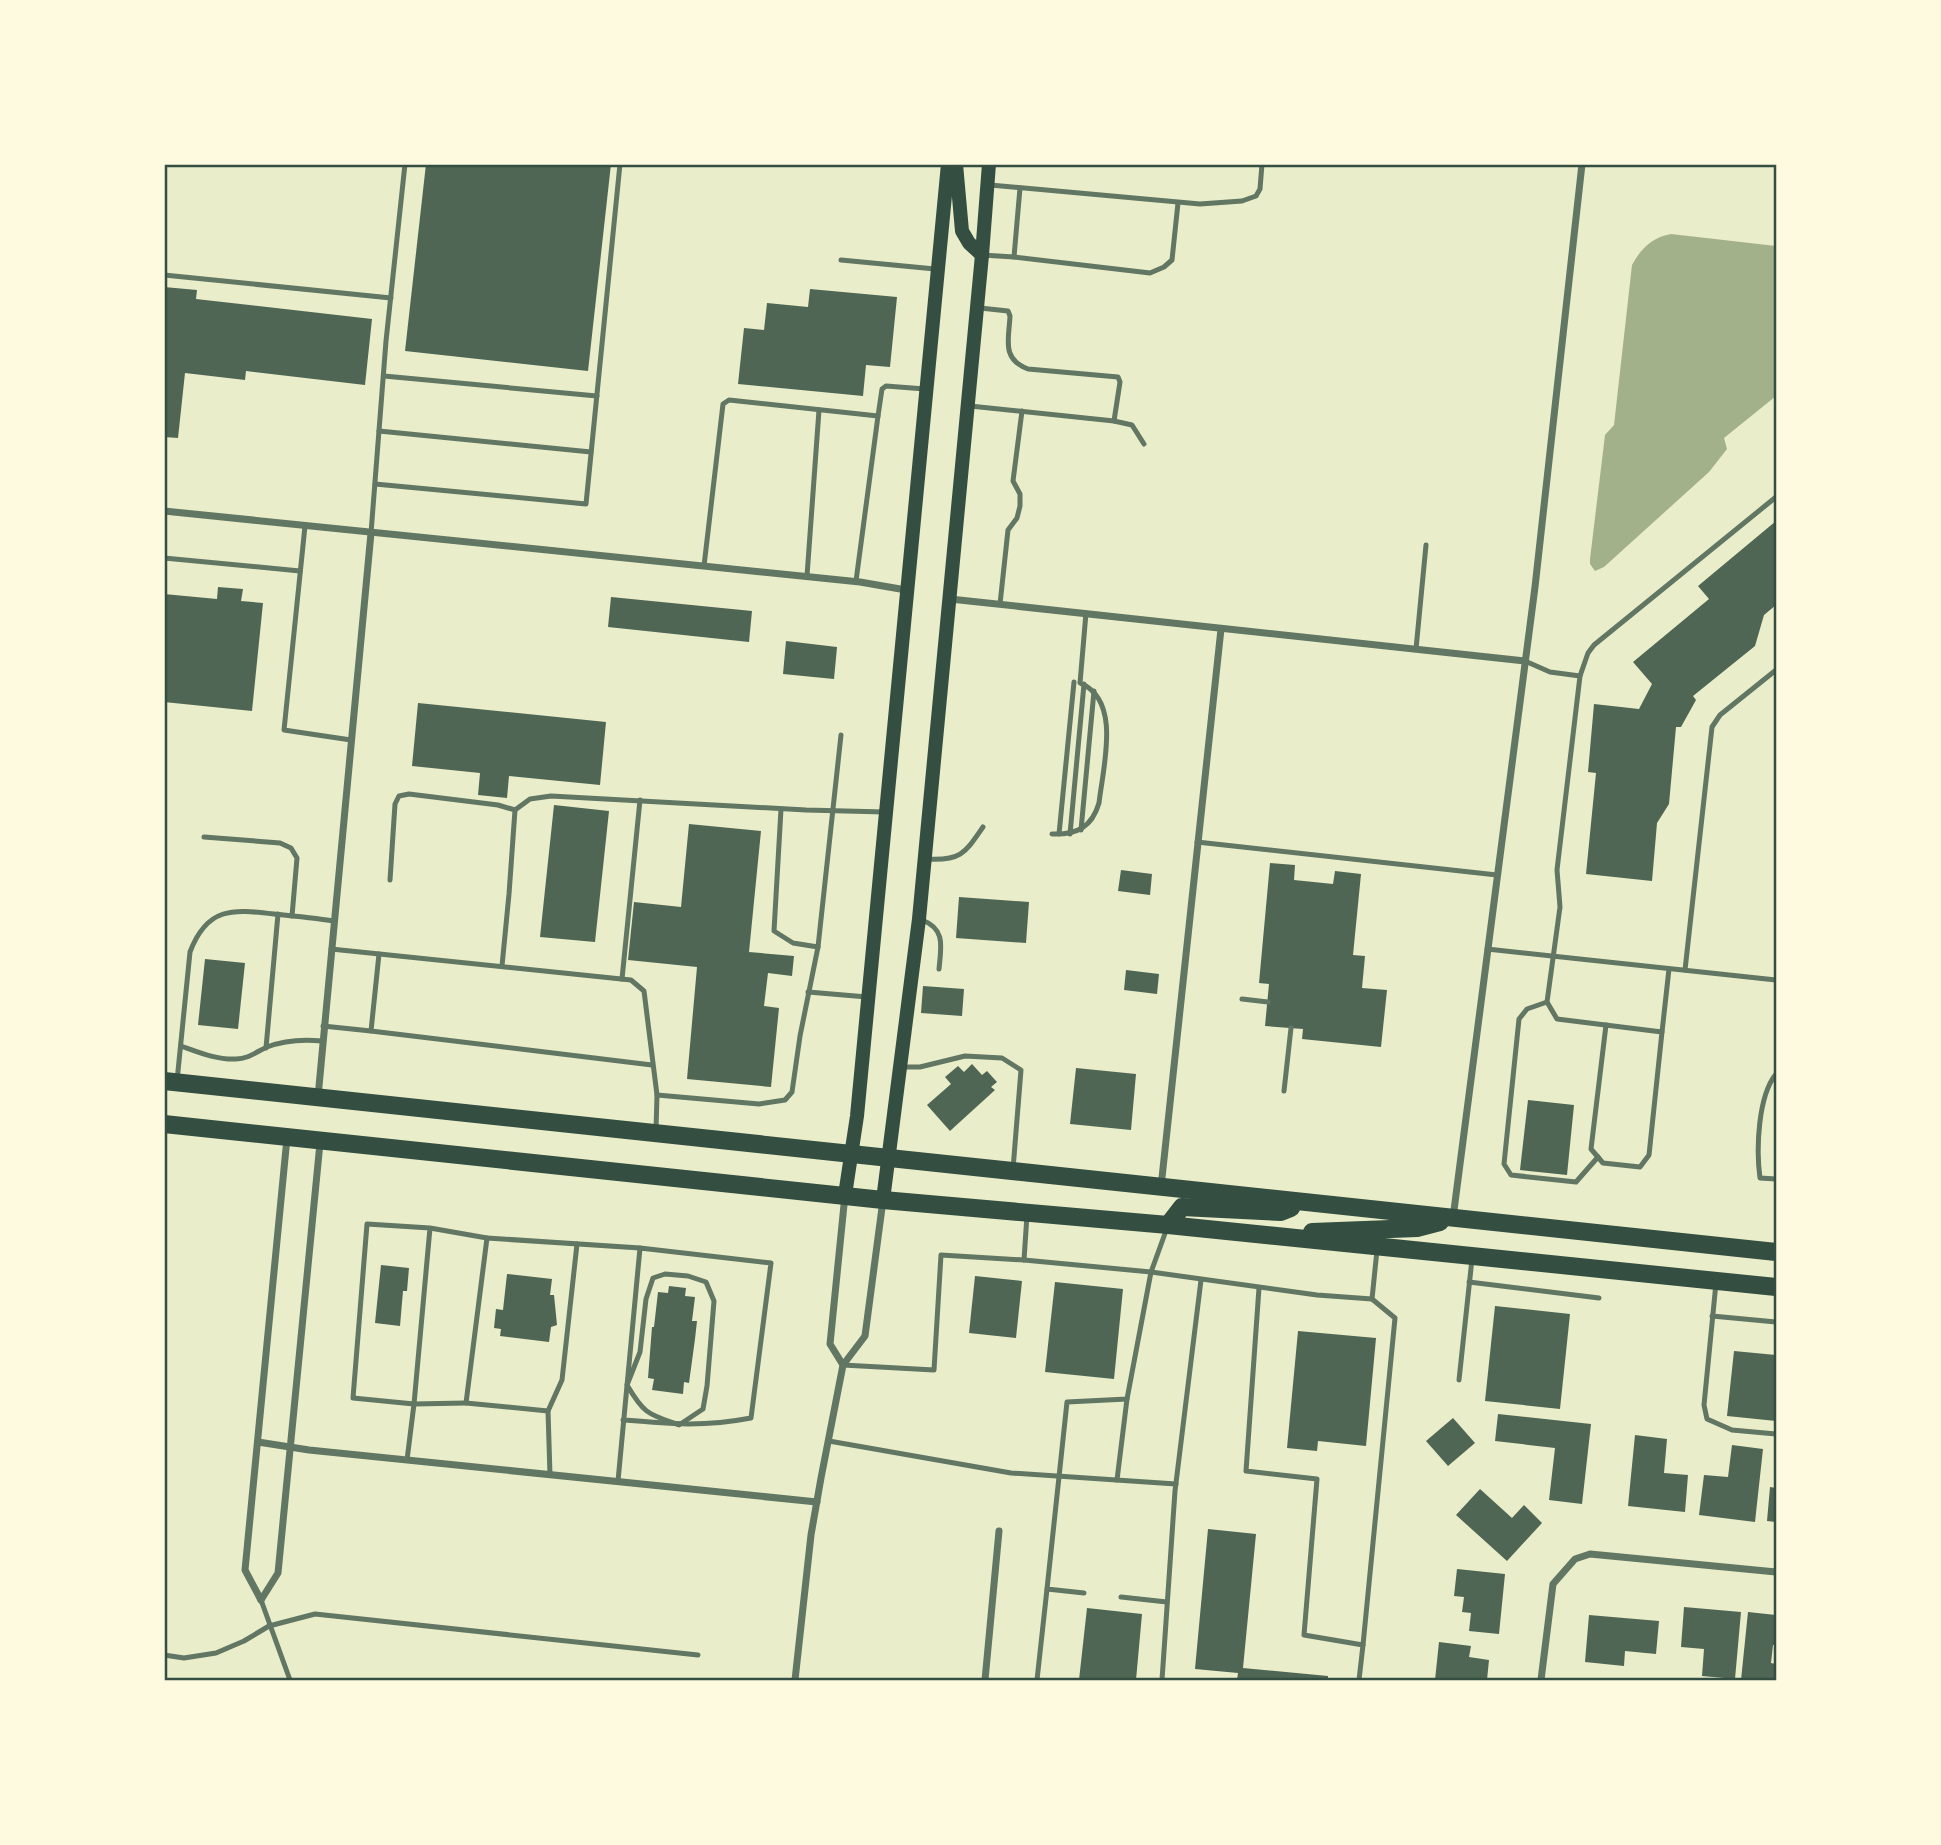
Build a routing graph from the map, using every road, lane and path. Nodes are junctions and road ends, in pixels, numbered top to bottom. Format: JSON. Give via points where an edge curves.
{"nodes":[{"id":1,"x":405,"y":164,"type":"edge"},
{"id":2,"x":620,"y":164,"type":"edge"},
{"id":3,"x":948,"y":164,"type":"edge"},
{"id":4,"x":956,"y":164,"type":"edge"},
{"id":5,"x":989,"y":164,"type":"edge"},
{"id":6,"x":1262,"y":164,"type":"edge"},
{"id":7,"x":1581,"y":164,"type":"edge"},
{"id":8,"x":986,"y":185,"type":"junction"},
{"id":9,"x":1020,"y":188,"type":"junction"},
{"id":10,"x":1178,"y":202,"type":"junction"},
{"id":11,"x":982,"y":255,"type":"junction"},
{"id":12,"x":1014,"y":257,"type":"junction"},
{"id":13,"x":841,"y":260,"type":"dead end"},
{"id":14,"x":938,"y":269,"type":"junction"},
{"id":15,"x":164,"y":275,"type":"edge"},
{"id":16,"x":391,"y":298,"type":"junction"},
{"id":17,"x":977,"y":307,"type":"junction"},
{"id":18,"x":384,"y":376,"type":"junction"},
{"id":19,"x":926,"y":389,"type":"junction"},
{"id":20,"x":597,"y":396,"type":"junction"},
{"id":21,"x":967,"y":405,"type":"junction"},
{"id":22,"x":818,"y":410,"type":"junction"},
{"id":23,"x":1022,"y":411,"type":"junction"},
{"id":24,"x":878,"y":416,"type":"junction"},
{"id":25,"x":1114,"y":421,"type":"junction"},
{"id":26,"x":379,"y":432,"type":"junction"},
{"id":27,"x":1144,"y":444,"type":"dead end"},
{"id":28,"x":591,"y":453,"type":"junction"},
{"id":29,"x":375,"y":484,"type":"junction"},
{"id":30,"x":1776,"y":497,"type":"edge"},
{"id":31,"x":164,"y":512,"type":"edge"},
{"id":32,"x":304,"y":526,"type":"junction"},
{"id":33,"x":371,"y":533,"type":"junction"},
{"id":34,"x":1426,"y":545,"type":"dead end"},
{"id":35,"x":164,"y":558,"type":"edge"},
{"id":36,"x":704,"y":566,"type":"junction"},
{"id":37,"x":300,"y":571,"type":"junction"},
{"id":38,"x":807,"y":576,"type":"junction"},
{"id":39,"x":856,"y":581,"type":"junction"},
{"id":40,"x":906,"y":590,"type":"junction"},
{"id":41,"x":950,"y":599,"type":"junction"},
{"id":42,"x":1000,"y":604,"type":"junction"},
{"id":43,"x":1086,"y":613,"type":"junction"},
{"id":44,"x":1221,"y":629,"type":"junction"},
{"id":45,"x":1416,"y":649,"type":"junction"},
{"id":46,"x":1525,"y":661,"type":"junction"},
{"id":47,"x":1776,"y":670,"type":"edge"},
{"id":48,"x":1580,"y":676,"type":"junction"},
{"id":49,"x":1079,"y":683,"type":"junction"},
{"id":50,"x":1094,"y":691,"type":"junction"},
{"id":51,"x":841,"y":735,"type":"dead end"},
{"id":52,"x":351,"y":740,"type":"junction"},
{"id":53,"x":640,"y":800,"type":"junction"},
{"id":54,"x":781,"y":809,"type":"junction"},
{"id":55,"x":833,"y":809,"type":"junction"},
{"id":56,"x":514,"y":810,"type":"junction"},
{"id":57,"x":886,"y":812,"type":"junction"},
{"id":58,"x":983,"y":827,"type":"dead end"},
{"id":59,"x":1081,"y":830,"type":"junction"},
{"id":60,"x":1052,"y":834,"type":"dead end"},
{"id":61,"x":1059,"y":834,"type":"junction"},
{"id":62,"x":1070,"y":834,"type":"junction"},
{"id":63,"x":204,"y":837,"type":"dead end"},
{"id":64,"x":1197,"y":842,"type":"junction"},
{"id":65,"x":924,"y":859,"type":"junction"},
{"id":66,"x":1497,"y":875,"type":"junction"},
{"id":67,"x":390,"y":880,"type":"dead end"},
{"id":68,"x":278,"y":914,"type":"junction"},
{"id":69,"x":292,"y":916,"type":"junction"},
{"id":70,"x":919,"y":919,"type":"junction"},
{"id":71,"x":334,"y":921,"type":"junction"},
{"id":72,"x":818,"y":947,"type":"junction"},
{"id":73,"x":1487,"y":948,"type":"junction"},
{"id":74,"x":331,"y":949,"type":"junction"},
{"id":75,"x":379,"y":954,"type":"junction"},
{"id":76,"x":1555,"y":956,"type":"junction"},
{"id":77,"x":502,"y":966,"type":"junction"},
{"id":78,"x":939,"y":969,"type":"dead end"},
{"id":79,"x":1669,"y":969,"type":"junction"},
{"id":80,"x":1685,"y":970,"type":"junction"},
{"id":81,"x":622,"y":979,"type":"junction"},
{"id":82,"x":1776,"y":980,"type":"edge"},
{"id":83,"x":808,"y":992,"type":"junction"},
{"id":84,"x":868,"y":997,"type":"junction"},
{"id":85,"x":1242,"y":999,"type":"dead end"},
{"id":86,"x":1268,"y":1002,"type":"dead end"},
{"id":87,"x":1547,"y":1002,"type":"junction"},
{"id":88,"x":1606,"y":1025,"type":"junction"},
{"id":89,"x":323,"y":1026,"type":"junction"},
{"id":90,"x":1291,"y":1028,"type":"dead end"},
{"id":91,"x":371,"y":1031,"type":"junction"},
{"id":92,"x":1662,"y":1032,"type":"junction"},
{"id":93,"x":322,"y":1041,"type":"junction"},
{"id":94,"x":181,"y":1046,"type":"junction"},
{"id":95,"x":266,"y":1048,"type":"junction"},
{"id":96,"x":652,"y":1065,"type":"junction"},
{"id":97,"x":901,"y":1067,"type":"junction"},
{"id":98,"x":1776,"y":1074,"type":"edge"},
{"id":99,"x":171,"y":1082,"type":"edge"},
{"id":100,"x":1284,"y":1091,"type":"dead end"},
{"id":101,"x":657,"y":1095,"type":"junction"},
{"id":102,"x":318,"y":1097,"type":"junction"},
{"id":103,"x":164,"y":1124,"type":"edge"},
{"id":104,"x":656,"y":1133,"type":"junction"},
{"id":105,"x":287,"y":1136,"type":"junction"},
{"id":106,"x":320,"y":1139,"type":"junction"},
{"id":107,"x":851,"y":1154,"type":"junction"},
{"id":108,"x":1598,"y":1157,"type":"junction"},
{"id":109,"x":887,"y":1158,"type":"junction"},
{"id":110,"x":1013,"y":1172,"type":"junction"},
{"id":111,"x":1776,"y":1180,"type":"edge"},
{"id":112,"x":1161,"y":1188,"type":"junction"},
{"id":113,"x":845,"y":1195,"type":"junction"},
{"id":114,"x":883,"y":1200,"type":"junction"},
{"id":115,"x":1304,"y":1203,"type":"junction"},
{"id":116,"x":1027,"y":1212,"type":"junction"},
{"id":117,"x":1453,"y":1218,"type":"junction"},
{"id":118,"x":1168,"y":1225,"type":"junction"},
{"id":119,"x":430,"y":1228,"type":"junction"},
{"id":120,"x":487,"y":1238,"type":"junction"},
{"id":121,"x":1293,"y":1238,"type":"junction"},
{"id":122,"x":577,"y":1244,"type":"junction"},
{"id":123,"x":1378,"y":1246,"type":"junction"},
{"id":124,"x":640,"y":1248,"type":"junction"},
{"id":125,"x":1776,"y":1252,"type":"edge"},
{"id":126,"x":1472,"y":1255,"type":"junction"},
{"id":127,"x":1024,"y":1259,"type":"junction"},
{"id":128,"x":1151,"y":1272,"type":"junction"},
{"id":129,"x":1201,"y":1280,"type":"junction"},
{"id":130,"x":1716,"y":1280,"type":"junction"},
{"id":131,"x":1469,"y":1282,"type":"junction"},
{"id":132,"x":1259,"y":1287,"type":"junction"},
{"id":133,"x":1776,"y":1287,"type":"edge"},
{"id":134,"x":1599,"y":1298,"type":"dead end"},
{"id":135,"x":1372,"y":1299,"type":"junction"},
{"id":136,"x":1712,"y":1316,"type":"junction"},
{"id":137,"x":1776,"y":1322,"type":"edge"},
{"id":138,"x":843,"y":1365,"type":"junction"},
{"id":139,"x":1459,"y":1380,"type":"dead end"},
{"id":140,"x":627,"y":1385,"type":"junction"},
{"id":141,"x":1127,"y":1399,"type":"junction"},
{"id":142,"x":466,"y":1403,"type":"junction"},
{"id":143,"x":414,"y":1404,"type":"junction"},
{"id":144,"x":548,"y":1411,"type":"junction"},
{"id":145,"x":623,"y":1420,"type":"junction"},
{"id":146,"x":679,"y":1425,"type":"junction"},
{"id":147,"x":1776,"y":1434,"type":"edge"},
{"id":148,"x":829,"y":1441,"type":"junction"},
{"id":149,"x":258,"y":1442,"type":"junction"},
{"id":150,"x":289,"y":1446,"type":"junction"},
{"id":151,"x":407,"y":1460,"type":"junction"},
{"id":152,"x":550,"y":1475,"type":"junction"},
{"id":153,"x":1059,"y":1476,"type":"junction"},
{"id":154,"x":1117,"y":1480,"type":"junction"},
{"id":155,"x":618,"y":1481,"type":"junction"},
{"id":156,"x":1176,"y":1484,"type":"junction"},
{"id":157,"x":817,"y":1502,"type":"junction"},
{"id":158,"x":999,"y":1531,"type":"dead end"},
{"id":159,"x":1776,"y":1572,"type":"edge"},
{"id":160,"x":1047,"y":1589,"type":"junction"},
{"id":161,"x":1084,"y":1593,"type":"dead end"},
{"id":162,"x":1121,"y":1597,"type":"dead end"},
{"id":163,"x":261,"y":1600,"type":"junction"},
{"id":164,"x":1167,"y":1602,"type":"junction"},
{"id":165,"x":269,"y":1626,"type":"junction"},
{"id":166,"x":1363,"y":1645,"type":"junction"},
{"id":167,"x":164,"y":1655,"type":"edge"},
{"id":168,"x":698,"y":1655,"type":"dead end"},
{"id":169,"x":1037,"y":1680,"type":"edge"},
{"id":170,"x":290,"y":1681,"type":"edge"},
{"id":171,"x":795,"y":1681,"type":"edge"},
{"id":172,"x":985,"y":1681,"type":"edge"},
{"id":173,"x":1162,"y":1681,"type":"edge"},
{"id":174,"x":1359,"y":1681,"type":"edge"},
{"id":175,"x":1541,"y":1681,"type":"edge"}],
"edges":[{"from":1,"to":16,"type":"lane"},
{"from":2,"to":20,"type":"lane"},
{"from":3,"to":14,"type":"main road"},
{"from":4,"to":11,"type":"main road","via":[[962,231]]},
{"from":5,"to":8,"type":"main road"},
{"from":6,"to":10,"type":"lane","via":[[1256,197]]},
{"from":7,"to":46,"type":"street"},
{"from":8,"to":9,"type":"lane"},
{"from":8,"to":11,"type":"main road"},
{"from":9,"to":10,"type":"lane"},
{"from":9,"to":12,"type":"lane"},
{"from":10,"to":12,"type":"lane","via":[[1172,260],[1150,273]]},
{"from":11,"to":12,"type":"lane"},
{"from":11,"to":17,"type":"main road"},
{"from":13,"to":14,"type":"lane"},
{"from":14,"to":19,"type":"main road"},
{"from":15,"to":16,"type":"lane"},
{"from":16,"to":18,"type":"lane"},
{"from":17,"to":21,"type":"main road"},
{"from":17,"to":25,"type":"lane","via":[[1008,311],[1009,356],[1016,365],[1118,377]]},
{"from":18,"to":20,"type":"lane"},
{"from":18,"to":26,"type":"lane"},
{"from":19,"to":24,"type":"lane","via":[[886,386]]},
{"from":19,"to":40,"type":"main road"},
{"from":20,"to":28,"type":"lane"},
{"from":21,"to":23,"type":"lane"},
{"from":21,"to":41,"type":"main road"},
{"from":22,"to":24,"type":"lane"},
{"from":22,"to":36,"type":"lane","via":[[729,400],[723,404]]},
{"from":22,"to":38,"type":"lane"},
{"from":23,"to":25,"type":"lane"},
{"from":23,"to":42,"type":"lane","via":[[1013,481],[1020,506],[1008,530]]},
{"from":24,"to":39,"type":"lane"},
{"from":25,"to":27,"type":"lane","via":[[1132,425]]},
{"from":26,"to":28,"type":"lane"},
{"from":26,"to":29,"type":"lane"},
{"from":28,"to":29,"type":"lane","via":[[586,504]]},
{"from":29,"to":33,"type":"lane"},
{"from":30,"to":48,"type":"lane","via":[[1594,645]]},
{"from":31,"to":32,"type":"street"},
{"from":32,"to":33,"type":"street"},
{"from":32,"to":37,"type":"lane"},
{"from":33,"to":36,"type":"street"},
{"from":33,"to":52,"type":"street"},
{"from":34,"to":45,"type":"lane"},
{"from":35,"to":37,"type":"lane"},
{"from":36,"to":38,"type":"street"},
{"from":37,"to":52,"type":"lane","via":[[284,730]]},
{"from":38,"to":39,"type":"street"},
{"from":39,"to":40,"type":"street"},
{"from":40,"to":57,"type":"main road"},
{"from":41,"to":42,"type":"street"},
{"from":41,"to":65,"type":"main road"},
{"from":42,"to":43,"type":"street"},
{"from":43,"to":44,"type":"street"},
{"from":43,"to":49,"type":"lane"},
{"from":44,"to":45,"type":"street"},
{"from":44,"to":64,"type":"street"},
{"from":45,"to":46,"type":"street"},
{"from":46,"to":48,"type":"lane","via":[[1549,672]]},
{"from":46,"to":66,"type":"street"},
{"from":47,"to":80,"type":"lane","via":[[1712,727]]},
{"from":48,"to":76,"type":"lane","via":[[1558,870]]},
{"from":49,"to":50,"type":"lane"},
{"from":49,"to":61,"type":"lane"},
{"from":49,"to":62,"type":"lane"},
{"from":50,"to":59,"type":"lane"},
{"from":50,"to":59,"type":"lane","via":[[1107,721],[1099,803],[1096,814]]},
{"from":51,"to":55,"type":"lane"},
{"from":52,"to":71,"type":"street"},
{"from":53,"to":54,"type":"lane"},
{"from":53,"to":56,"type":"lane","via":[[551,796],[530,799]]},
{"from":53,"to":81,"type":"lane"},
{"from":54,"to":55,"type":"lane"},
{"from":54,"to":72,"type":"lane","via":[[774,931],[793,943]]},
{"from":55,"to":57,"type":"lane"},
{"from":55,"to":72,"type":"lane"},
{"from":56,"to":67,"type":"lane","via":[[399,796]]},
{"from":56,"to":77,"type":"lane"},
{"from":57,"to":84,"type":"main road"},
{"from":58,"to":65,"type":"lane","via":[[969,848],[955,858]]},
{"from":59,"to":62,"type":"lane"},
{"from":60,"to":61,"type":"lane"},
{"from":61,"to":62,"type":"lane"},
{"from":63,"to":69,"type":"lane","via":[[280,843],[291,848],[297,858]]},
{"from":64,"to":66,"type":"lane"},
{"from":64,"to":112,"type":"street"},
{"from":65,"to":70,"type":"main road"},
{"from":66,"to":73,"type":"street"},
{"from":68,"to":69,"type":"lane"},
{"from":68,"to":94,"type":"lane","via":[[238,909],[221,913],[197,934],[190,952]]},
{"from":68,"to":95,"type":"lane"},
{"from":69,"to":71,"type":"lane"},
{"from":70,"to":78,"type":"lane","via":[[934,926],[941,937]]},
{"from":70,"to":97,"type":"main road"},
{"from":71,"to":74,"type":"street"},
{"from":72,"to":83,"type":"lane"},
{"from":73,"to":76,"type":"lane"},
{"from":73,"to":117,"type":"street"},
{"from":74,"to":75,"type":"lane"},
{"from":74,"to":89,"type":"street"},
{"from":75,"to":77,"type":"lane"},
{"from":75,"to":91,"type":"lane"},
{"from":76,"to":79,"type":"lane"},
{"from":76,"to":87,"type":"lane"},
{"from":77,"to":81,"type":"lane"},
{"from":79,"to":80,"type":"lane"},
{"from":79,"to":92,"type":"lane"},
{"from":80,"to":82,"type":"lane"},
{"from":81,"to":96,"type":"lane","via":[[644,991]]},
{"from":83,"to":84,"type":"lane"},
{"from":83,"to":101,"type":"lane","via":[[792,1092],[785,1100],[759,1104]]},
{"from":84,"to":107,"type":"main road"},
{"from":85,"to":86,"type":"lane"},
{"from":87,"to":88,"type":"lane","via":[[1557,1019]]},
{"from":87,"to":108,"type":"lane","via":[[1527,1009],[1519,1019],[1504,1164],[1511,1175],[1576,1182]]},
{"from":88,"to":92,"type":"lane"},
{"from":88,"to":108,"type":"lane","via":[[1591,1149]]},
{"from":89,"to":91,"type":"lane"},
{"from":89,"to":93,"type":"street"},
{"from":90,"to":100,"type":"lane"},
{"from":91,"to":96,"type":"lane"},
{"from":92,"to":108,"type":"lane","via":[[1649,1155],[1640,1167],[1603,1163]]},
{"from":93,"to":95,"type":"lane","via":[[302,1039]]},
{"from":93,"to":102,"type":"street"},
{"from":94,"to":95,"type":"lane","via":[[235,1059]]},
{"from":94,"to":99,"type":"lane"},
{"from":96,"to":101,"type":"lane"},
{"from":97,"to":109,"type":"main road"},
{"from":97,"to":110,"type":"lane","via":[[965,1056],[1002,1058],[1021,1070]]},
{"from":98,"to":111,"type":"lane","via":[[1765,1093],[1757,1158],[1760,1178]]},
{"from":99,"to":102,"type":"main road"},
{"from":101,"to":104,"type":"lane"},
{"from":102,"to":104,"type":"main road"},
{"from":103,"to":105,"type":"main road"},
{"from":104,"to":107,"type":"main road"},
{"from":105,"to":106,"type":"main road"},
{"from":105,"to":149,"type":"street"},
{"from":106,"to":113,"type":"main road"},
{"from":106,"to":150,"type":"street"},
{"from":107,"to":109,"type":"main road"},
{"from":107,"to":113,"type":"main road"},
{"from":109,"to":110,"type":"main road"},
{"from":109,"to":114,"type":"main road"},
{"from":110,"to":112,"type":"main road"},
{"from":112,"to":115,"type":"main road"},
{"from":113,"to":114,"type":"main road"},
{"from":113,"to":138,"type":"street","via":[[830,1344]]},
{"from":114,"to":116,"type":"main road"},
{"from":114,"to":138,"type":"street","via":[[865,1336]]},
{"from":115,"to":117,"type":"main road"},
{"from":115,"to":118,"type":"main road","via":[[1281,1212],[1182,1207]]},
{"from":116,"to":118,"type":"main road"},
{"from":116,"to":127,"type":"lane"},
{"from":117,"to":121,"type":"main road","via":[[1418,1228],[1334,1230],[1298,1233]]},
{"from":117,"to":125,"type":"main road"},
{"from":118,"to":121,"type":"main road"},
{"from":118,"to":128,"type":"lane"},
{"from":119,"to":120,"type":"lane"},
{"from":119,"to":143,"type":"lane"},
{"from":119,"to":143,"type":"lane","via":[[367,1224],[352,1398]]},
{"from":120,"to":122,"type":"lane"},
{"from":120,"to":142,"type":"lane"},
{"from":121,"to":123,"type":"main road"},
{"from":122,"to":124,"type":"lane"},
{"from":122,"to":144,"type":"lane","via":[[562,1380]]},
{"from":123,"to":126,"type":"main road"},
{"from":123,"to":135,"type":"lane"},
{"from":124,"to":140,"type":"lane"},
{"from":124,"to":146,"type":"lane","via":[[771,1263],[751,1418],[718,1425]]},
{"from":126,"to":130,"type":"main road"},
{"from":126,"to":131,"type":"lane"},
{"from":127,"to":128,"type":"lane"},
{"from":127,"to":138,"type":"lane","via":[[941,1255],[934,1370]]},
{"from":128,"to":129,"type":"lane"},
{"from":128,"to":141,"type":"lane"},
{"from":129,"to":132,"type":"lane"},
{"from":129,"to":156,"type":"lane"},
{"from":130,"to":133,"type":"main road"},
{"from":130,"to":136,"type":"lane"},
{"from":131,"to":134,"type":"lane"},
{"from":131,"to":139,"type":"lane"},
{"from":132,"to":135,"type":"lane"},
{"from":132,"to":166,"type":"lane","via":[[1246,1471],[1317,1479],[1304,1635]]},
{"from":135,"to":166,"type":"lane","via":[[1395,1318]]},
{"from":136,"to":137,"type":"lane"},
{"from":136,"to":147,"type":"lane","via":[[1704,1405],[1707,1419],[1732,1430]]},
{"from":138,"to":148,"type":"street"},
{"from":140,"to":145,"type":"lane"},
{"from":140,"to":146,"type":"lane","via":[[649,1414]]},
{"from":140,"to":146,"type":"lane","via":[[640,1352],[653,1278],[665,1274],[706,1282],[714,1301],[703,1409]]},
{"from":141,"to":153,"type":"lane","via":[[1067,1402]]},
{"from":141,"to":154,"type":"lane"},
{"from":142,"to":143,"type":"lane"},
{"from":142,"to":144,"type":"lane"},
{"from":143,"to":151,"type":"lane"},
{"from":144,"to":152,"type":"lane"},
{"from":145,"to":146,"type":"lane"},
{"from":145,"to":155,"type":"lane"},
{"from":148,"to":153,"type":"lane","via":[[1011,1473]]},
{"from":148,"to":157,"type":"street"},
{"from":149,"to":150,"type":"street"},
{"from":149,"to":163,"type":"street","via":[[245,1570]]},
{"from":150,"to":151,"type":"street"},
{"from":150,"to":163,"type":"street","via":[[278,1573]]},
{"from":151,"to":152,"type":"street"},
{"from":152,"to":155,"type":"street"},
{"from":153,"to":154,"type":"lane"},
{"from":153,"to":160,"type":"lane"},
{"from":154,"to":156,"type":"lane"},
{"from":155,"to":157,"type":"street"},
{"from":156,"to":164,"type":"lane"},
{"from":157,"to":171,"type":"street"},
{"from":158,"to":172,"type":"street"},
{"from":159,"to":175,"type":"street","via":[[1590,1554],[1575,1559],[1553,1584]]},
{"from":160,"to":161,"type":"lane"},
{"from":160,"to":169,"type":"lane"},
{"from":162,"to":164,"type":"lane"},
{"from":163,"to":165,"type":"lane"},
{"from":164,"to":173,"type":"lane"},
{"from":165,"to":167,"type":"lane","via":[[216,1653],[184,1658]]},
{"from":165,"to":168,"type":"lane","via":[[315,1614]]},
{"from":165,"to":170,"type":"lane"},
{"from":166,"to":174,"type":"lane"}]}
